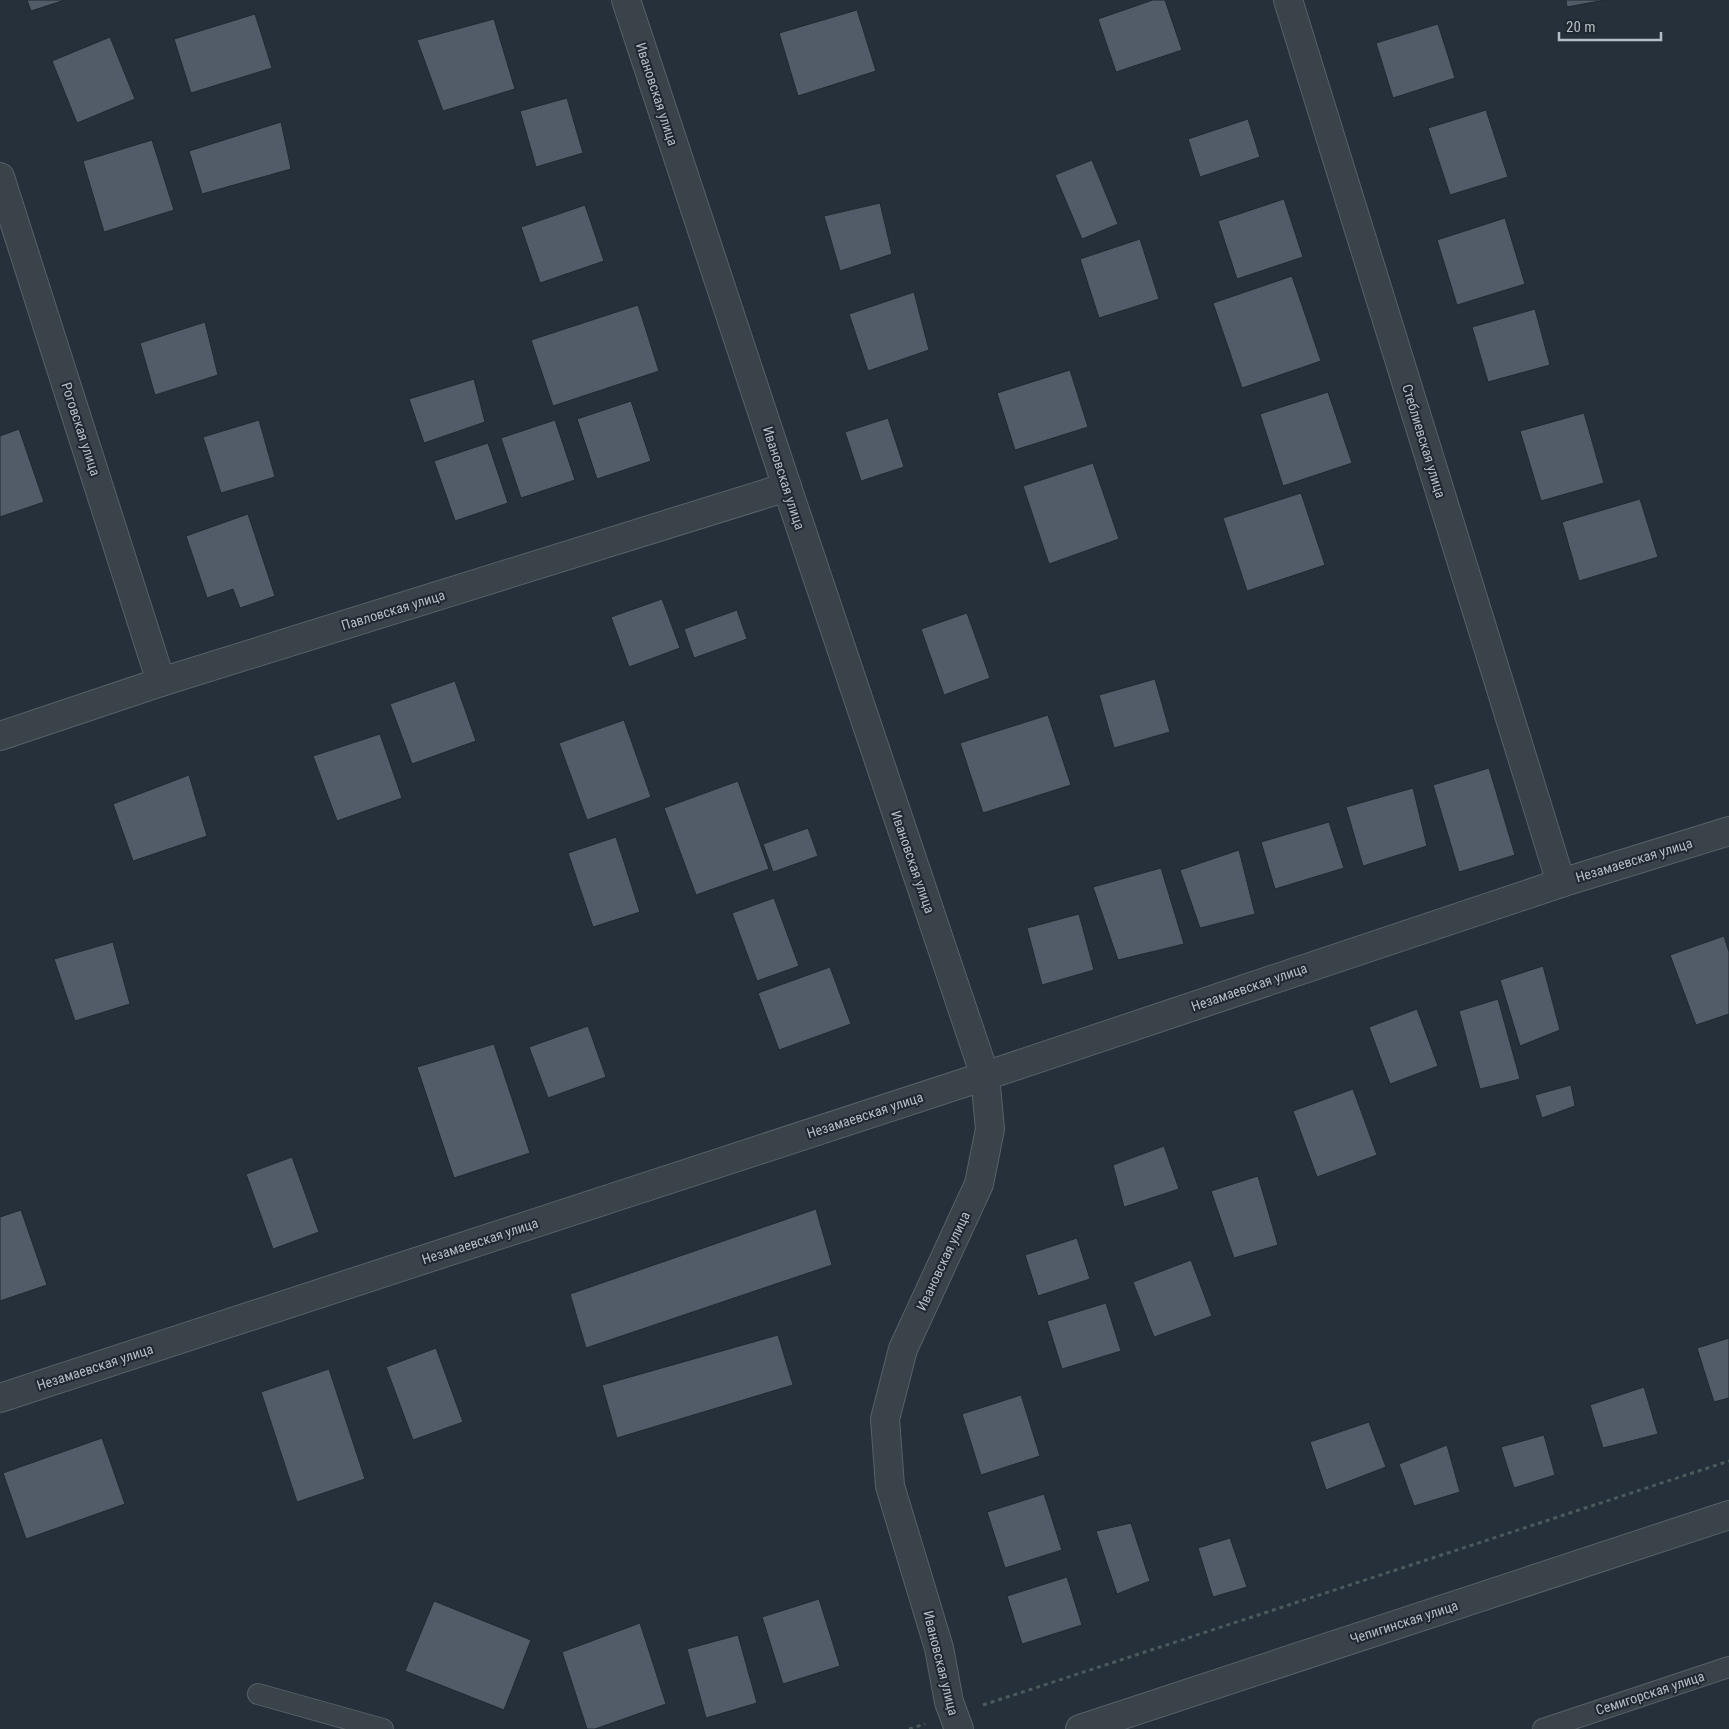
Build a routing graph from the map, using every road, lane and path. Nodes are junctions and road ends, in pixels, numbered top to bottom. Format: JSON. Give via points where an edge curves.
{"nodes":[{"id":1,"x":626,"y":0,"type":"edge"},
{"id":2,"x":1288,"y":0,"type":"edge"},
{"id":3,"x":0,"y":177,"type":"edge"},
{"id":4,"x":787,"y":487,"type":"junction"},
{"id":5,"x":161,"y":682,"type":"junction"},
{"id":6,"x":0,"y":736,"type":"edge"},
{"id":7,"x":1729,"y":831,"type":"edge"},
{"id":8,"x":1561,"y":883,"type":"junction"},
{"id":9,"x":986,"y":1076,"type":"junction"},
{"id":10,"x":0,"y":1398,"type":"edge"},
{"id":11,"x":1729,"y":1461,"type":"edge"},
{"id":12,"x":1729,"y":1515,"type":"edge"},
{"id":13,"x":1729,"y":1667,"type":"edge"},
{"id":14,"x":258,"y":1694,"type":"dead end"},
{"id":15,"x":956,"y":1722,"type":"edge"},
{"id":16,"x":383,"y":1729,"type":"edge"},
{"id":17,"x":909,"y":1729,"type":"edge"},
{"id":18,"x":1080,"y":1729,"type":"edge"},
{"id":19,"x":1543,"y":1729,"type":"edge"}],
"edges":[{"from":1,"to":4,"type":"street","name":"Ивановская улица"},
{"from":2,"to":8,"type":"street","name":"Стеблиевская улица"},
{"from":3,"to":5,"type":"street","name":"Роговская улица"},
{"from":4,"to":5,"type":"street","name":"Павловская улица"},
{"from":4,"to":9,"type":"street","name":"Ивановская улица"},
{"from":5,"to":6,"type":"street","name":"Павловская улица"},
{"from":7,"to":8,"type":"street","name":"Незамаевская улица"},
{"from":8,"to":9,"type":"street","name":"Незамаевская улица"},
{"from":9,"to":10,"type":"street","name":"Незамаевская улица"},
{"from":9,"to":15,"type":"street","name":"Ивановская улица","via":[[990,1129],[979,1184],[903,1349],[885,1419],[890,1486],[939,1648]]},
{"from":11,"to":15,"type":"path"},
{"from":12,"to":18,"type":"street","name":"Чепигинская улица"},
{"from":13,"to":19,"type":"lane","name":"Семигорская улица"},
{"from":14,"to":16,"type":"lane"},
{"from":15,"to":17,"type":"path"}]}
